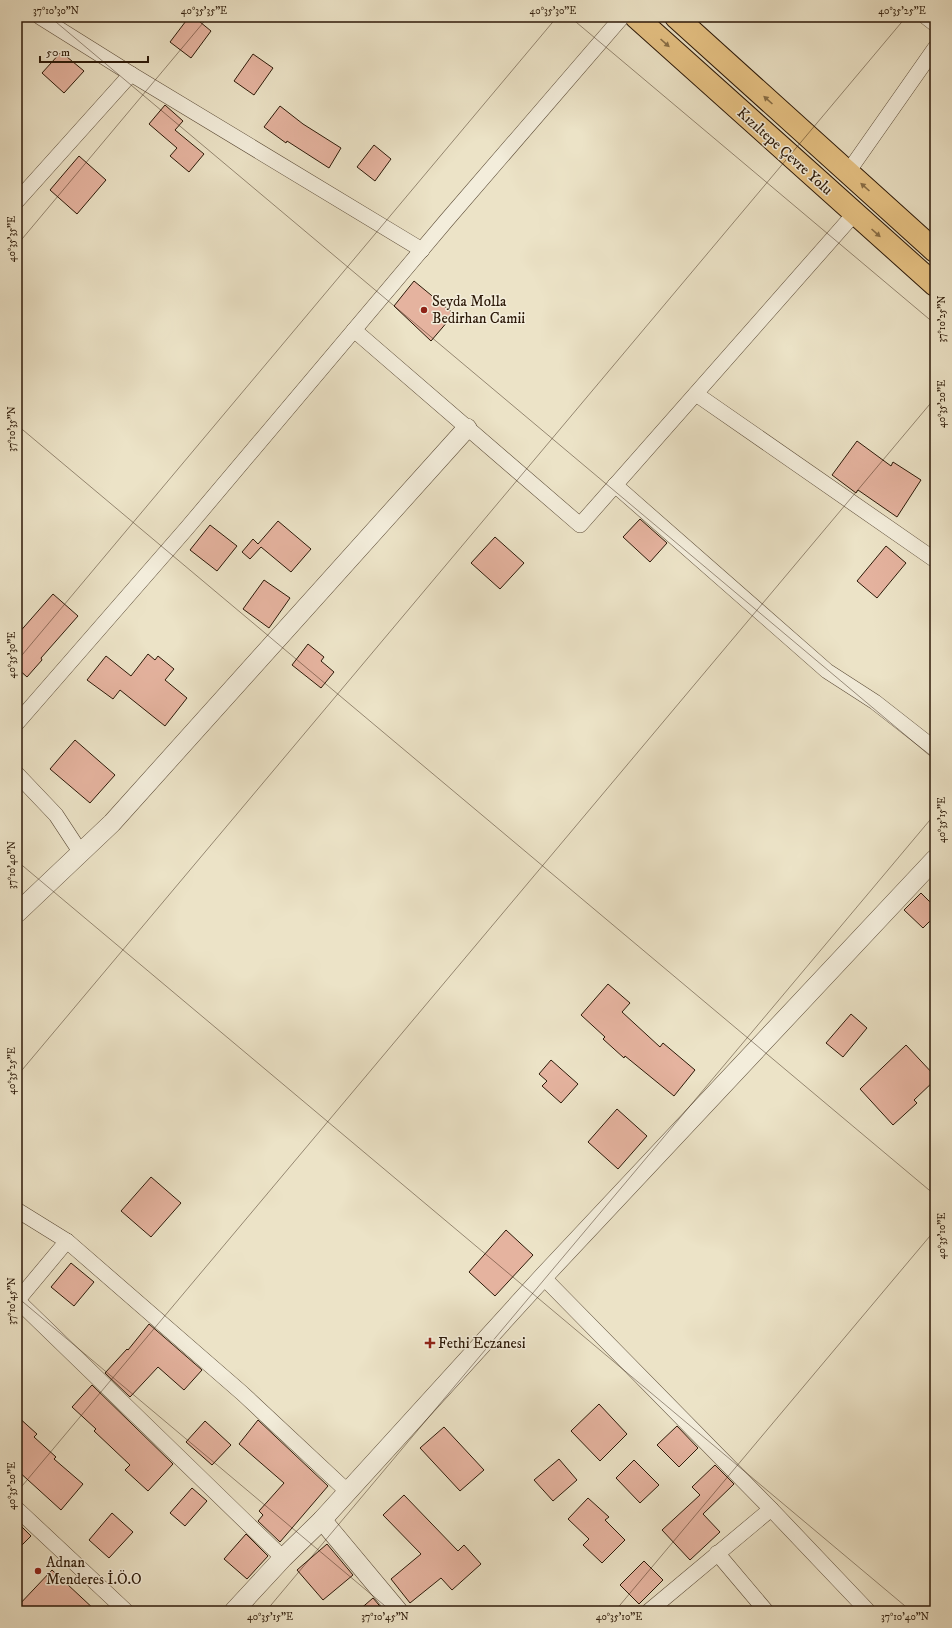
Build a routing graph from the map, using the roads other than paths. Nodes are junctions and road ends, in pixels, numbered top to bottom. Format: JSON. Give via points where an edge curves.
{"nodes":[{"id":1,"x":40,"y":17,"type":"edge"},
{"id":2,"x":622,"y":17,"type":"edge"},
{"id":3,"x":636,"y":17,"type":"edge"},
{"id":4,"x":676,"y":17,"type":"edge"},
{"id":5,"x":926,"y":17,"type":"edge"},
{"id":6,"x":935,"y":24,"type":"edge"},
{"id":7,"x":935,"y":48,"type":"edge"},
{"id":8,"x":131,"y":74,"type":"junction"},
{"id":9,"x":848,"y":172,"type":"junction"},
{"id":10,"x":17,"y":201,"type":"edge"},
{"id":11,"x":855,"y":213,"type":"junction"},
{"id":12,"x":422,"y":250,"type":"junction"},
{"id":13,"x":935,"y":251,"type":"edge"},
{"id":14,"x":935,"y":285,"type":"edge"},
{"id":15,"x":354,"y":330,"type":"junction"},
{"id":16,"x":696,"y":394,"type":"junction"},
{"id":17,"x":467,"y":428,"type":"junction"},
{"id":18,"x":615,"y":485,"type":"junction"},
{"id":19,"x":935,"y":560,"type":"edge"},
{"id":20,"x":17,"y":723,"type":"edge"},
{"id":21,"x":935,"y":749,"type":"edge"},
{"id":22,"x":17,"y":774,"type":"edge"},
{"id":23,"x":81,"y":853,"type":"junction"},
{"id":24,"x":935,"y":859,"type":"edge"},
{"id":25,"x":17,"y":914,"type":"edge"},
{"id":26,"x":17,"y":1210,"type":"edge"},
{"id":27,"x":67,"y":1241,"type":"junction"},
{"id":28,"x":543,"y":1276,"type":"junction"},
{"id":29,"x":17,"y":1300,"type":"edge"},
{"id":30,"x":347,"y":1491,"type":"junction"},
{"id":31,"x":17,"y":1509,"type":"edge"},
{"id":32,"x":771,"y":1509,"type":"junction"},
{"id":33,"x":322,"y":1520,"type":"junction"},
{"id":34,"x":717,"y":1553,"type":"junction"},
{"id":35,"x":283,"y":1558,"type":"junction"},
{"id":36,"x":239,"y":1609,"type":"edge"},
{"id":37,"x":126,"y":1611,"type":"edge"},
{"id":38,"x":398,"y":1611,"type":"edge"},
{"id":39,"x":649,"y":1611,"type":"edge"},
{"id":40,"x":766,"y":1611,"type":"edge"},
{"id":41,"x":868,"y":1611,"type":"edge"}],
"edges":[{"from":1,"to":8,"type":"street"},
{"from":2,"to":12,"type":"street"},
{"from":3,"to":11,"type":"highway","name":"Kızıltepe Çevre Yolu","one_way":true},
{"from":9,"to":4,"type":"highway","name":"Kızıltepe Çevre Yolu","one_way":true},
{"from":5,"to":6,"type":"street"},
{"from":7,"to":9,"type":"street"},
{"from":8,"to":10,"type":"street"},
{"from":8,"to":12,"type":"street"},
{"from":13,"to":9,"type":"highway","name":"Kızıltepe Çevre Yolu","one_way":true},
{"from":11,"to":14,"type":"highway","name":"Kızıltepe Çevre Yolu","one_way":true},
{"from":11,"to":16,"type":"street"},
{"from":12,"to":15,"type":"street"},
{"from":15,"to":17,"type":"street"},
{"from":15,"to":20,"type":"street","via":[[187,528]]},
{"from":16,"to":18,"type":"street"},
{"from":16,"to":19,"type":"street"},
{"from":17,"to":18,"type":"street","via":[[580,525]]},
{"from":17,"to":23,"type":"street","via":[[112,823]]},
{"from":18,"to":21,"type":"street","via":[[827,671],[875,702]]},
{"from":22,"to":23,"type":"street","via":[[56,815]]},
{"from":23,"to":25,"type":"street"},
{"from":24,"to":28,"type":"street"},
{"from":26,"to":27,"type":"street"},
{"from":27,"to":29,"type":"street"},
{"from":27,"to":30,"type":"street","via":[[242,1393]]},
{"from":28,"to":30,"type":"street"},
{"from":28,"to":32,"type":"street"},
{"from":29,"to":35,"type":"street"},
{"from":30,"to":33,"type":"street"},
{"from":31,"to":37,"type":"street"},
{"from":32,"to":34,"type":"street"},
{"from":32,"to":41,"type":"street"},
{"from":33,"to":35,"type":"street"},
{"from":33,"to":38,"type":"street"},
{"from":34,"to":39,"type":"street"},
{"from":34,"to":40,"type":"street"},
{"from":35,"to":36,"type":"street"}]}
